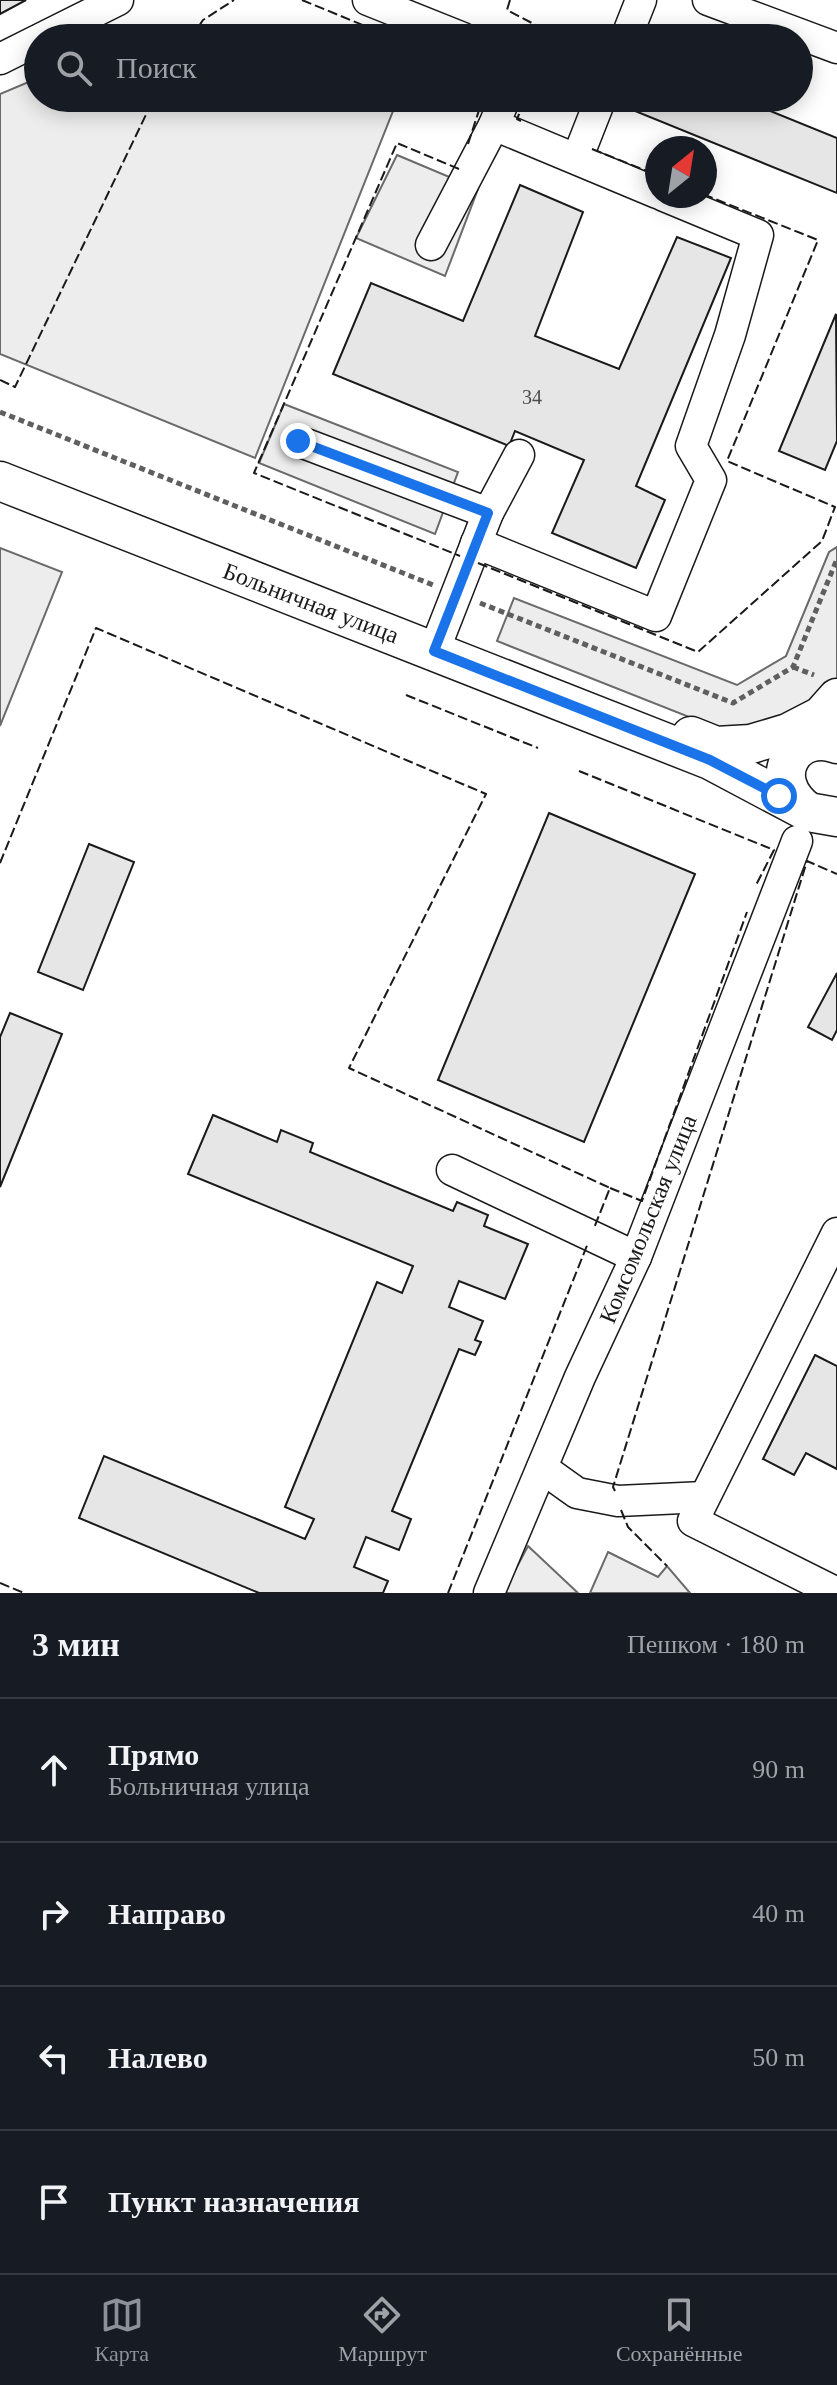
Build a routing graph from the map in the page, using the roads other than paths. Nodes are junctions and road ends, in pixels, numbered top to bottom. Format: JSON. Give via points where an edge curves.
{"nodes":[{"id":1,"x":118,"y":0,"type":"edge"},
{"id":2,"x":368,"y":0,"type":"edge"},
{"id":3,"x":641,"y":0,"type":"edge"},
{"id":4,"x":708,"y":0,"type":"edge"},
{"id":5,"x":70,"y":24,"type":"edge"},
{"id":6,"x":428,"y":24,"type":"edge"},
{"id":7,"x":632,"y":24,"type":"edge"},
{"id":8,"x":772,"y":24,"type":"edge"},
{"id":9,"x":813,"y":39,"type":"edge"},
{"id":10,"x":24,"y":47,"type":"edge"},
{"id":11,"x":837,"y":48,"type":"edge"},
{"id":12,"x":0,"y":59,"type":"edge"},
{"id":13,"x":499,"y":112,"type":"edge"},
{"id":14,"x":502,"y":112,"type":"edge"},
{"id":15,"x":595,"y":112,"type":"edge"},
{"id":16,"x":577,"y":159,"type":"junction"},
{"id":17,"x":645,"y":188,"type":"edge"},
{"id":18,"x":693,"y":208,"type":"edge"},
{"id":19,"x":431,"y":245,"type":"dead end"},
{"id":20,"x":298,"y":441,"type":"dead end"},
{"id":21,"x":519,"y":455,"type":"dead end"},
{"id":22,"x":0,"y":481,"type":"edge"},
{"id":23,"x":488,"y":513,"type":"junction"},
{"id":24,"x":476,"y":543,"type":"junction"},
{"id":25,"x":434,"y":651,"type":"junction"},
{"id":26,"x":518,"y":684,"type":"junction"},
{"id":27,"x":837,"y":698,"type":"edge"},
{"id":28,"x":823,"y":739,"type":"edge"},
{"id":29,"x":710,"y":760,"type":"junction"},
{"id":30,"x":820,"y":820,"type":"edge"},
{"id":31,"x":452,"y":1170,"type":"dead end"},
{"id":32,"x":837,"y":1233,"type":"edge"},
{"id":33,"x":636,"y":1257,"type":"junction"},
{"id":34,"x":542,"y":1468,"type":"junction"},
{"id":35,"x":704,"y":1497,"type":"junction"},
{"id":36,"x":489,"y":1593,"type":"edge"},
{"id":37,"x":837,"y":1593,"type":"edge"}],
"edges":[{"from":1,"to":5,"type":"lane"},
{"from":2,"to":6,"type":"lane"},
{"from":3,"to":7,"type":"lane"},
{"from":4,"to":8,"type":"lane"},
{"from":9,"to":11,"type":"lane"},
{"from":10,"to":12,"type":"lane"},
{"from":13,"to":19,"type":"lane"},
{"from":14,"to":16,"type":"lane"},
{"from":15,"to":16,"type":"lane"},
{"from":16,"to":17,"type":"lane"},
{"from":18,"to":24,"type":"lane","via":[[758,235],[691,446],[711,480],[656,616]]},
{"from":20,"to":23,"type":"lane"},
{"from":21,"to":23,"type":"lane"},
{"from":22,"to":25,"type":"main road","name":"Больничная улица"},
{"from":23,"to":24,"type":"lane"},
{"from":24,"to":25,"type":"lane"},
{"from":25,"to":26,"type":"main road","name":"Больничная улица"},
{"from":26,"to":27,"type":"main road","via":[[607,702],[716,746],[751,744],[788,733],[821,716]]},
{"from":26,"to":29,"type":"main road","name":"Больничная улица"},
{"from":28,"to":29,"type":"main road","name":"Больничная улица","via":[[747,763]]},
{"from":28,"to":30,"type":"main road","name":"Больничная улица","via":[[791,757],[785,783],[790,795]]},
{"from":29,"to":30,"type":"main road","name":"Больничная улица"},
{"from":30,"to":33,"type":"lane","name":"Комсомольская улица"},
{"from":31,"to":33,"type":"lane"},
{"from":32,"to":35,"type":"lane"},
{"from":33,"to":34,"type":"lane","name":"Комсомольская улица"},
{"from":34,"to":35,"type":"lane","via":[[577,1493],[618,1501]]},
{"from":34,"to":36,"type":"lane","name":"Комсомольская улица"},
{"from":35,"to":37,"type":"lane","via":[[693,1521]]}]}
